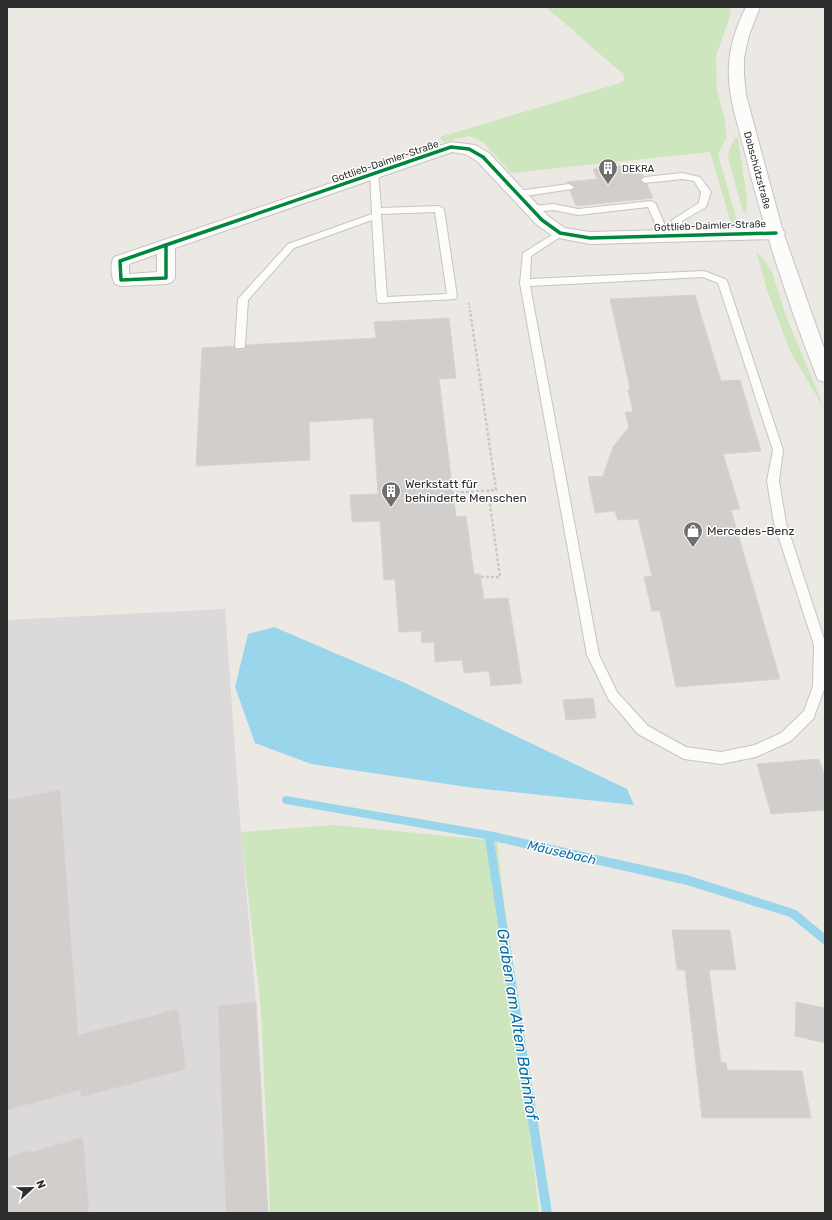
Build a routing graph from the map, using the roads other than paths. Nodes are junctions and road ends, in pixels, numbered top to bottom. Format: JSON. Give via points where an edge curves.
{"nodes":[{"id":1,"x":753,"y":7,"type":"edge"},
{"id":2,"x":374,"y":173,"type":"junction"},
{"id":3,"x":645,"y":180,"type":"dead end"},
{"id":4,"x":569,"y":187,"type":"dead end"},
{"id":5,"x":518,"y":194,"type":"junction"},
{"id":6,"x":532,"y":209,"type":"junction"},
{"id":7,"x":377,"y":213,"type":"junction"},
{"id":8,"x":776,"y":232,"type":"junction"},
{"id":9,"x":560,"y":233,"type":"junction"},
{"id":10,"x":672,"y":235,"type":"junction"},
{"id":11,"x":166,"y":245,"type":"dead end"},
{"id":12,"x":525,"y":283,"type":"junction"},
{"id":13,"x":240,"y":345,"type":"dead end"},
{"id":14,"x":825,"y":375,"type":"edge"}],
"edges":[{"from":1,"to":8,"type":"street","name":"Dobschützstraße","via":[[742,37],[736,65],[737,80],[760,180]]},
{"from":2,"to":5,"type":"street","name":"Gottlieb-Daimler-Straße","via":[[451,147],[469,150],[483,157]]},
{"from":2,"to":7,"type":"lane"},
{"from":2,"to":11,"type":"street","name":"Gottlieb-Daimler-Straße"},
{"from":3,"to":10,"type":"lane","via":[[682,176],[696,179],[706,192],[703,205],[676,220]]},
{"from":4,"to":5,"type":"lane"},
{"from":5,"to":6,"type":"street","name":"Gottlieb-Daimler-Straße"},
{"from":6,"to":9,"type":"street","name":"Gottlieb-Daimler-Straße"},
{"from":6,"to":10,"type":"lane","via":[[554,207],[578,212],[651,204]]},
{"from":7,"to":7,"type":"lane","via":[[439,209],[452,297],[382,301]]},
{"from":7,"to":13,"type":"lane","via":[[291,246],[243,299]]},
{"from":8,"to":10,"type":"street","name":"Gottlieb-Daimler-Straße"},
{"from":8,"to":14,"type":"street","name":"Dobschützstraße"},
{"from":9,"to":10,"type":"street","name":"Gottlieb-Daimler-Straße","via":[[590,238]]},
{"from":9,"to":12,"type":"lane","via":[[526,255]]},
{"from":12,"to":12,"type":"lane","via":[[593,656],[612,696],[643,730],[684,753],[721,758],[756,751],[786,738],[809,714],[819,686],[820,645],[780,523],[773,481],[778,450],[722,281],[704,274]]}]}
